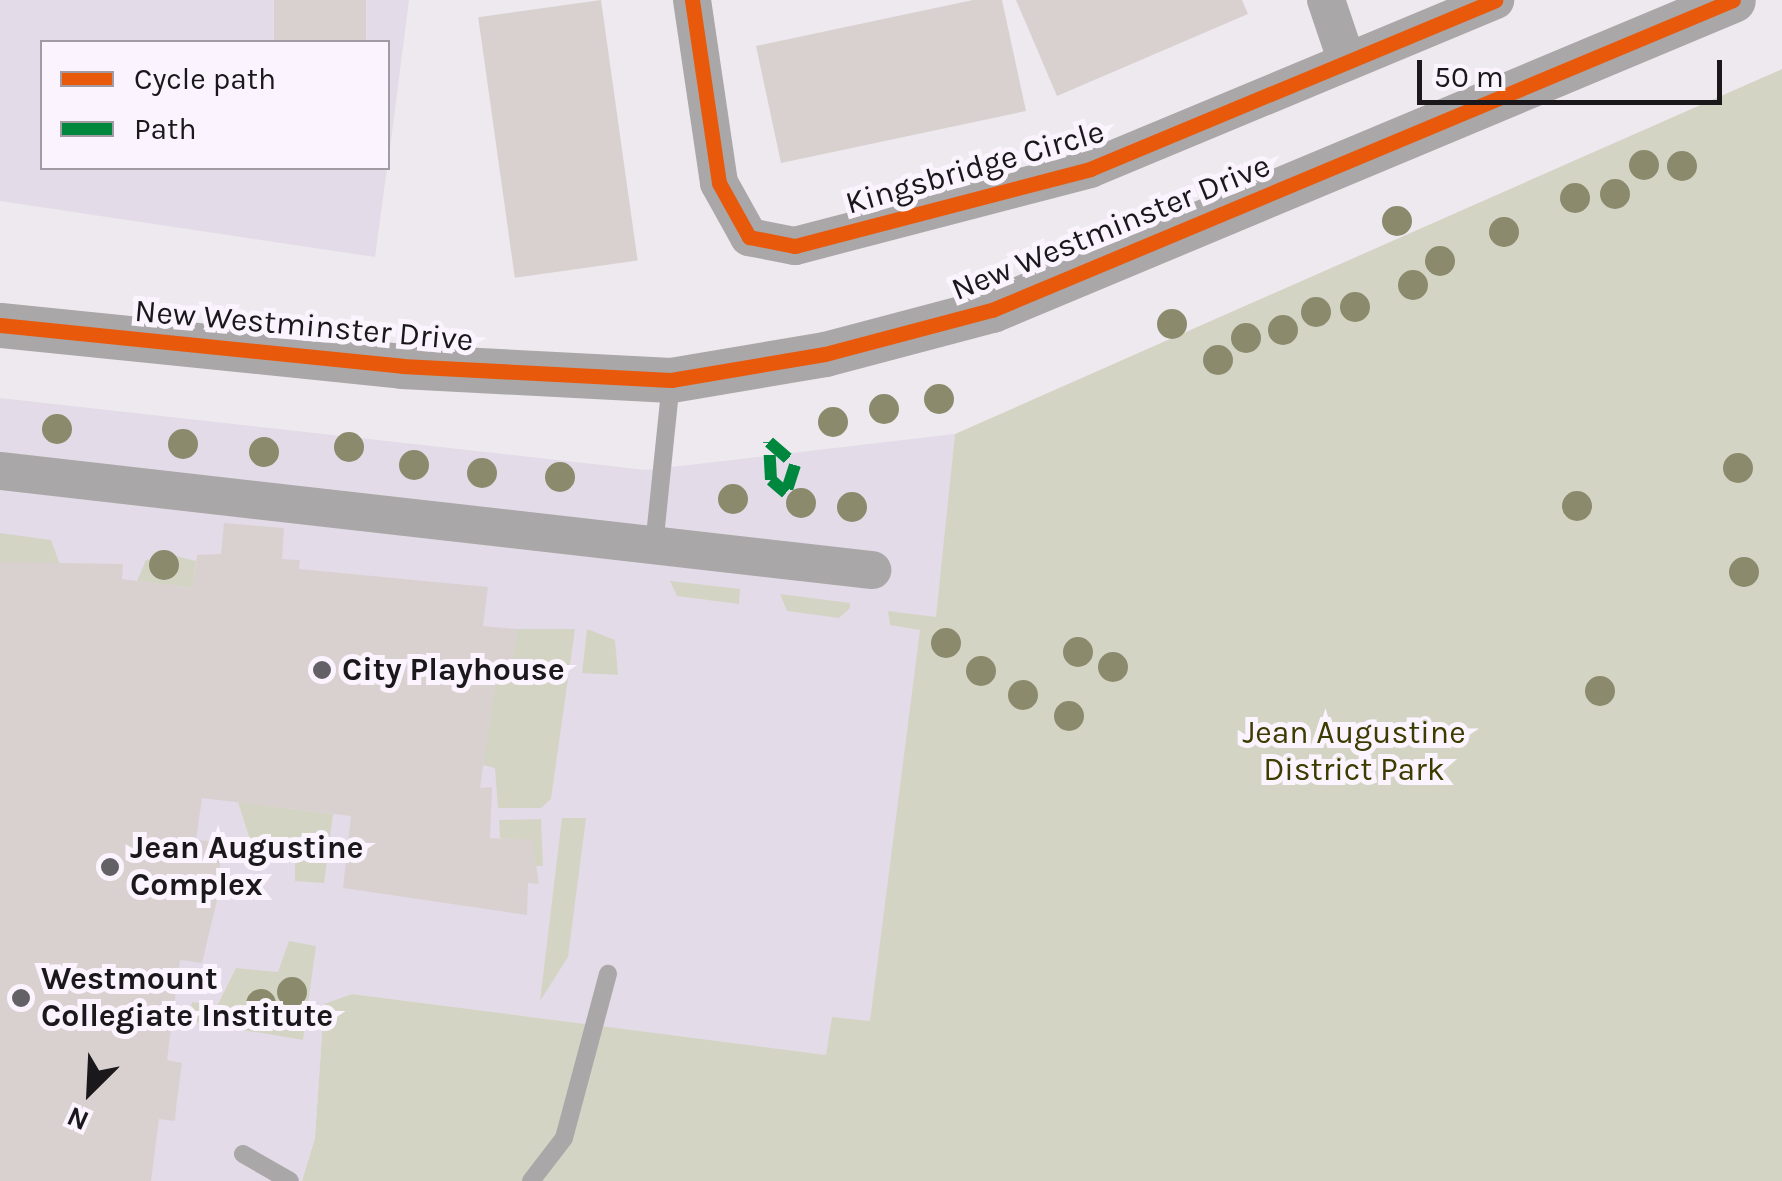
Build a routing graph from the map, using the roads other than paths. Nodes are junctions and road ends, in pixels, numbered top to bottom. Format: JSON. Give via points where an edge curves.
{"nodes":[{"id":1,"x":692,"y":0,"type":"edge"},
{"id":2,"x":1326,"y":0,"type":"edge"},
{"id":3,"x":1495,"y":0,"type":"edge"},
{"id":4,"x":1733,"y":0,"type":"edge"},
{"id":5,"x":1346,"y":58,"type":"junction"},
{"id":6,"x":0,"y":324,"type":"edge"},
{"id":7,"x":671,"y":380,"type":"junction"},
{"id":8,"x":0,"y":471,"type":"edge"},
{"id":9,"x":654,"y":546,"type":"junction"},
{"id":10,"x":872,"y":570,"type":"dead end"},
{"id":11,"x":608,"y":974,"type":"dead end"},
{"id":12,"x":243,"y":1154,"type":"dead end"},
{"id":13,"x":290,"y":1181,"type":"edge"},
{"id":14,"x":531,"y":1181,"type":"edge"}],
"edges":[{"from":1,"to":5,"type":"street","name":"Kingsbridge Circle","via":[[719,183],[749,238],[795,246],[1090,170]]},
{"from":2,"to":5,"type":"street"},
{"from":3,"to":5,"type":"street","name":"Kingsbridge Circle"},
{"from":4,"to":7,"type":"street","name":"New Westminster Drive","via":[[992,310],[825,354]]},
{"from":6,"to":7,"type":"street","name":"New Westminster Drive","via":[[402,366]]},
{"from":7,"to":9,"type":"lane"},
{"from":8,"to":9,"type":"street"},
{"from":9,"to":10,"type":"street"},
{"from":11,"to":14,"type":"lane","via":[[564,1138]]},
{"from":12,"to":13,"type":"lane"}]}
